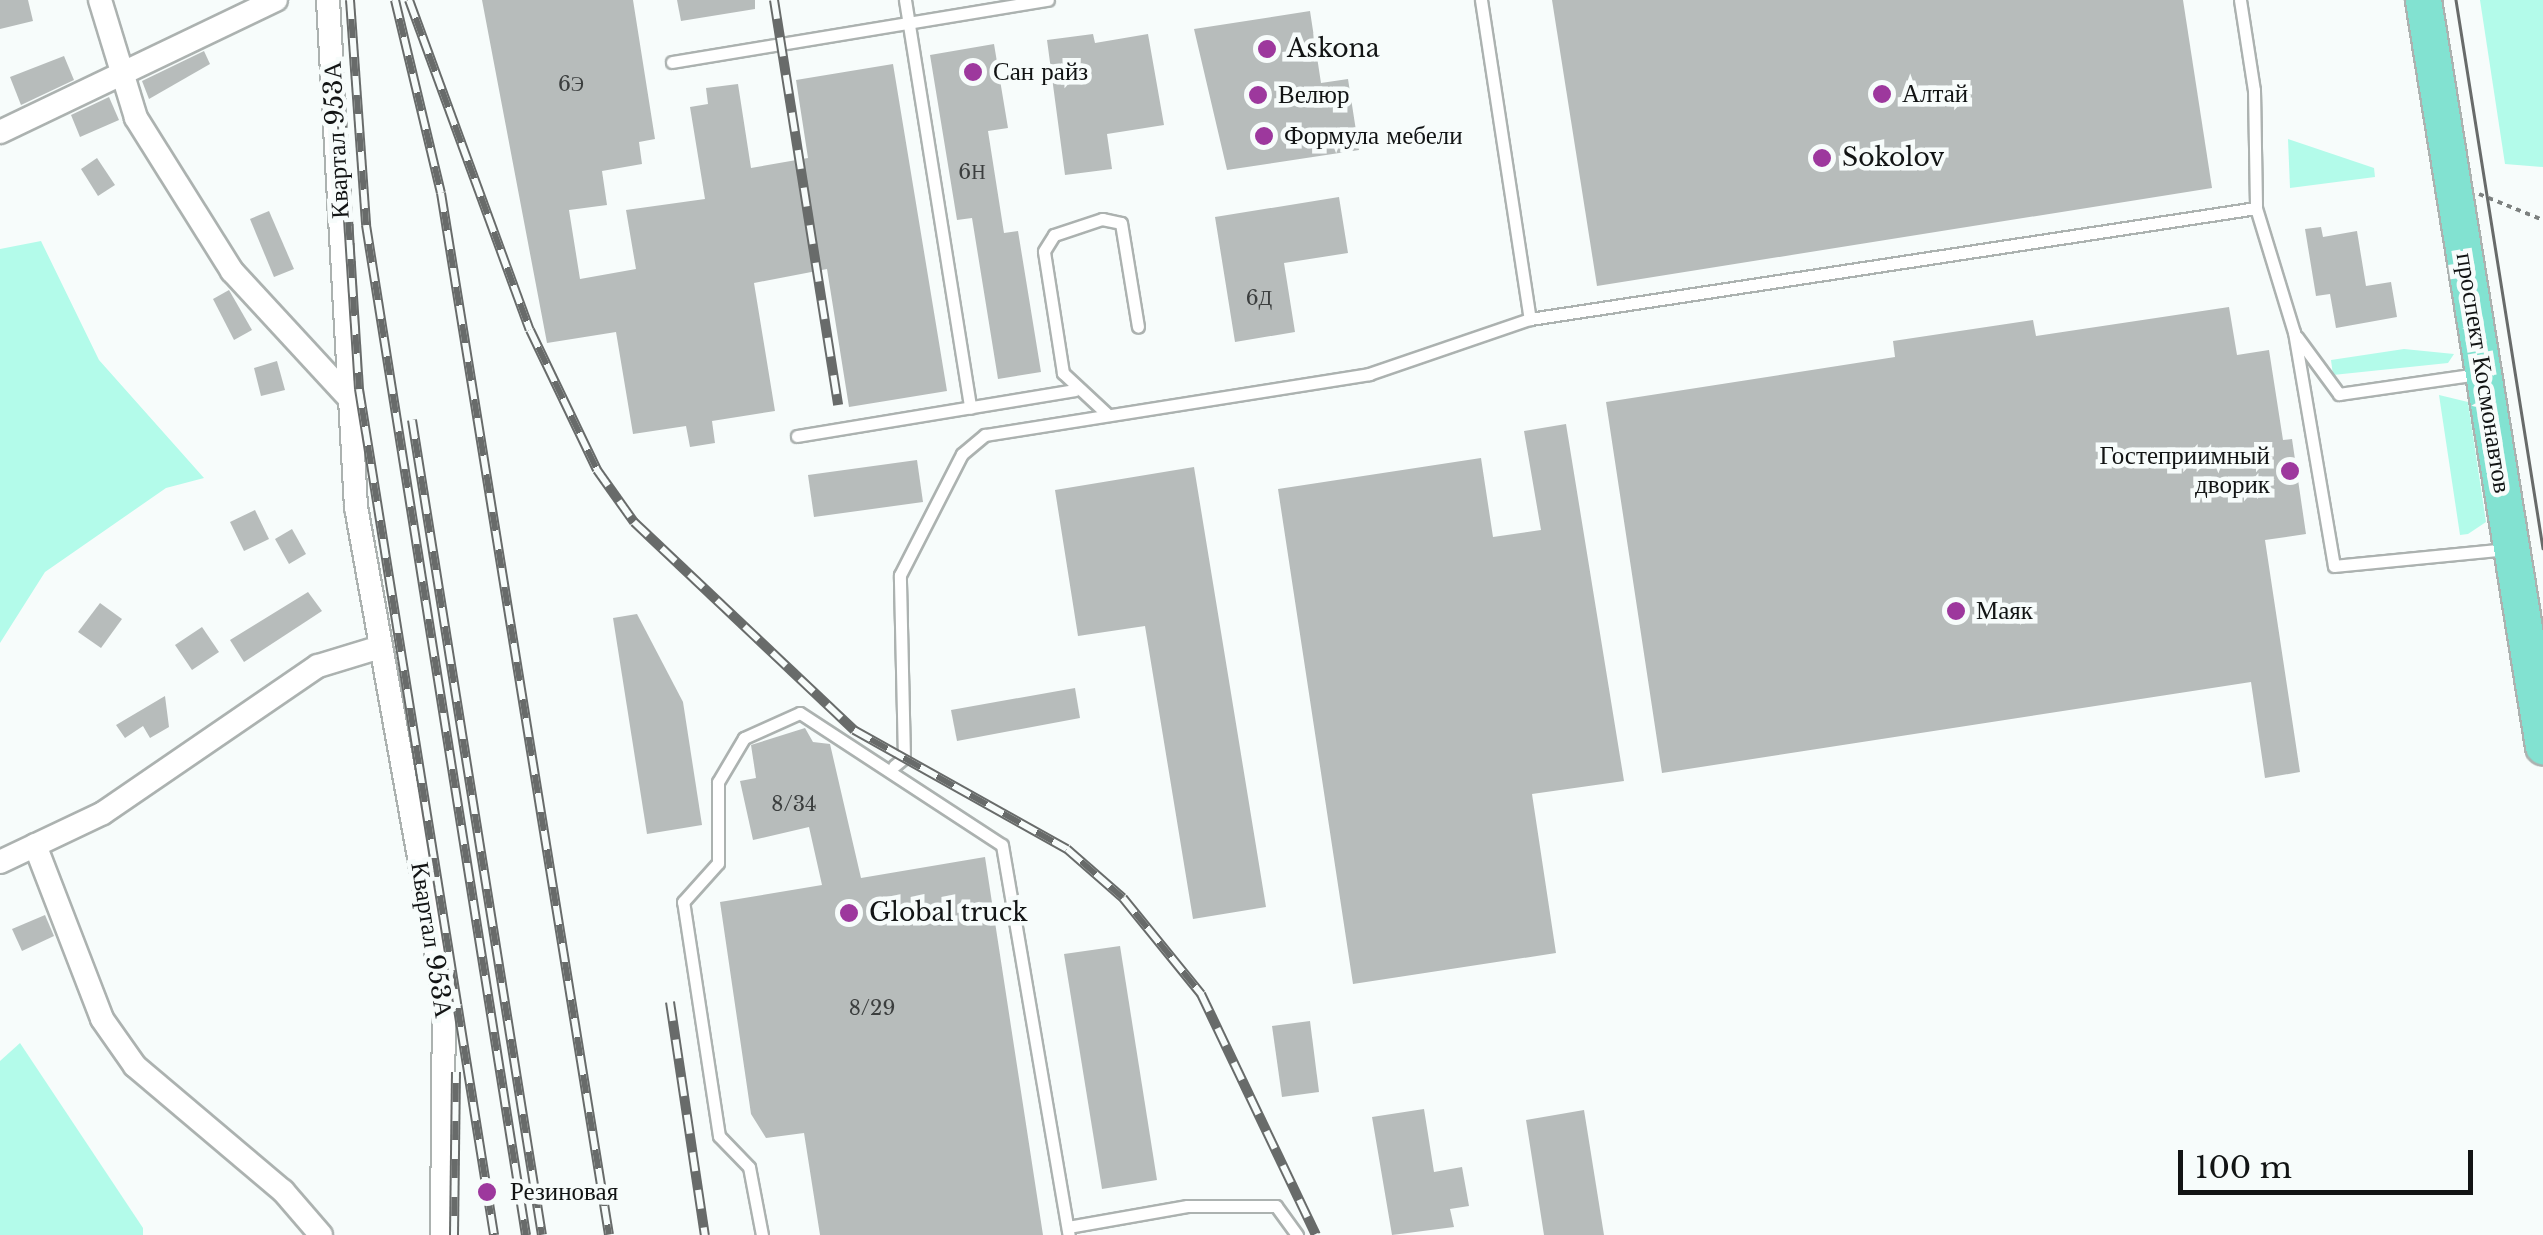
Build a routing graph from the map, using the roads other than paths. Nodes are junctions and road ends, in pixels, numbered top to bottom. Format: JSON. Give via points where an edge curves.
{"nodes":[{"id":1,"x":100,"y":0,"type":"edge"},
{"id":2,"x":276,"y":0,"type":"edge"},
{"id":3,"x":328,"y":0,"type":"edge"},
{"id":4,"x":905,"y":0,"type":"edge"},
{"id":5,"x":1048,"y":0,"type":"edge"},
{"id":6,"x":1482,"y":0,"type":"edge"},
{"id":7,"x":2240,"y":0,"type":"edge"},
{"id":8,"x":2423,"y":0,"type":"edge"},
{"id":9,"x":908,"y":23,"type":"junction"},
{"id":10,"x":672,"y":62,"type":"dead end"},
{"id":11,"x":120,"y":79,"type":"junction"},
{"id":12,"x":0,"y":132,"type":"edge"},
{"id":13,"x":2256,"y":208,"type":"junction"},
{"id":14,"x":1530,"y":319,"type":"junction"},
{"id":15,"x":1138,"y":327,"type":"dead end"},
{"id":16,"x":2294,"y":332,"type":"junction"},
{"id":17,"x":2482,"y":373,"type":"junction"},
{"id":18,"x":1074,"y":390,"type":"junction"},
{"id":19,"x":351,"y":400,"type":"junction"},
{"id":20,"x":970,"y":408,"type":"junction"},
{"id":21,"x":1106,"y":413,"type":"junction"},
{"id":22,"x":797,"y":436,"type":"dead end"},
{"id":23,"x":2512,"y":548,"type":"junction"},
{"id":24,"x":377,"y":648,"type":"junction"},
{"id":25,"x":2543,"y":746,"type":"edge"},
{"id":26,"x":894,"y":766,"type":"junction"},
{"id":27,"x":35,"y":846,"type":"junction"},
{"id":28,"x":0,"y":862,"type":"edge"},
{"id":29,"x":1069,"y":1231,"type":"edge"},
{"id":30,"x":321,"y":1235,"type":"edge"},
{"id":31,"x":442,"y":1235,"type":"edge"},
{"id":32,"x":762,"y":1235,"type":"edge"},
{"id":33,"x":1297,"y":1235,"type":"edge"}],
"edges":[{"from":1,"to":11,"type":"street"},
{"from":2,"to":11,"type":"street"},
{"from":3,"to":19,"type":"street","name":"Квартал 953А"},
{"from":4,"to":9,"type":"lane"},
{"from":5,"to":9,"type":"lane"},
{"from":6,"to":14,"type":"lane"},
{"from":7,"to":13,"type":"lane","via":[[2254,90]]},
{"from":8,"to":17,"type":"main road","name":"проспект Космонавтов"},
{"from":9,"to":10,"type":"lane"},
{"from":9,"to":20,"type":"lane"},
{"from":11,"to":12,"type":"street"},
{"from":11,"to":19,"type":"street","via":[[232,271]]},
{"from":13,"to":14,"type":"lane"},
{"from":13,"to":16,"type":"lane"},
{"from":14,"to":21,"type":"lane","via":[[1369,374]]},
{"from":15,"to":18,"type":"lane","via":[[1121,224],[1102,219],[1054,235],[1044,250]]},
{"from":16,"to":17,"type":"lane","via":[[2340,394]]},
{"from":16,"to":23,"type":"lane","via":[[2334,566]]},
{"from":17,"to":23,"type":"main road","name":"проспект Космонавтов"},
{"from":18,"to":20,"type":"lane"},
{"from":18,"to":21,"type":"lane"},
{"from":19,"to":24,"type":"street","name":"Квартал 953А"},
{"from":20,"to":22,"type":"lane"},
{"from":21,"to":26,"type":"lane","via":[[986,434],[962,454],[900,575],[904,758]]},
{"from":23,"to":25,"type":"main road","name":"проспект Космонавтов"},
{"from":24,"to":27,"type":"street","via":[[318,666],[103,813]]},
{"from":24,"to":31,"type":"street","name":"Квартал 953А","via":[[444,998]]},
{"from":26,"to":29,"type":"lane","via":[[1002,844]]},
{"from":26,"to":32,"type":"lane","via":[[800,713],[764,722],[718,782],[718,863],[682,902],[719,1136],[749,1167]]},
{"from":27,"to":28,"type":"street"},
{"from":27,"to":30,"type":"street","via":[[102,1020],[135,1066],[283,1191]]},
{"from":29,"to":33,"type":"lane","via":[[1187,1206],[1276,1206]]}]}
